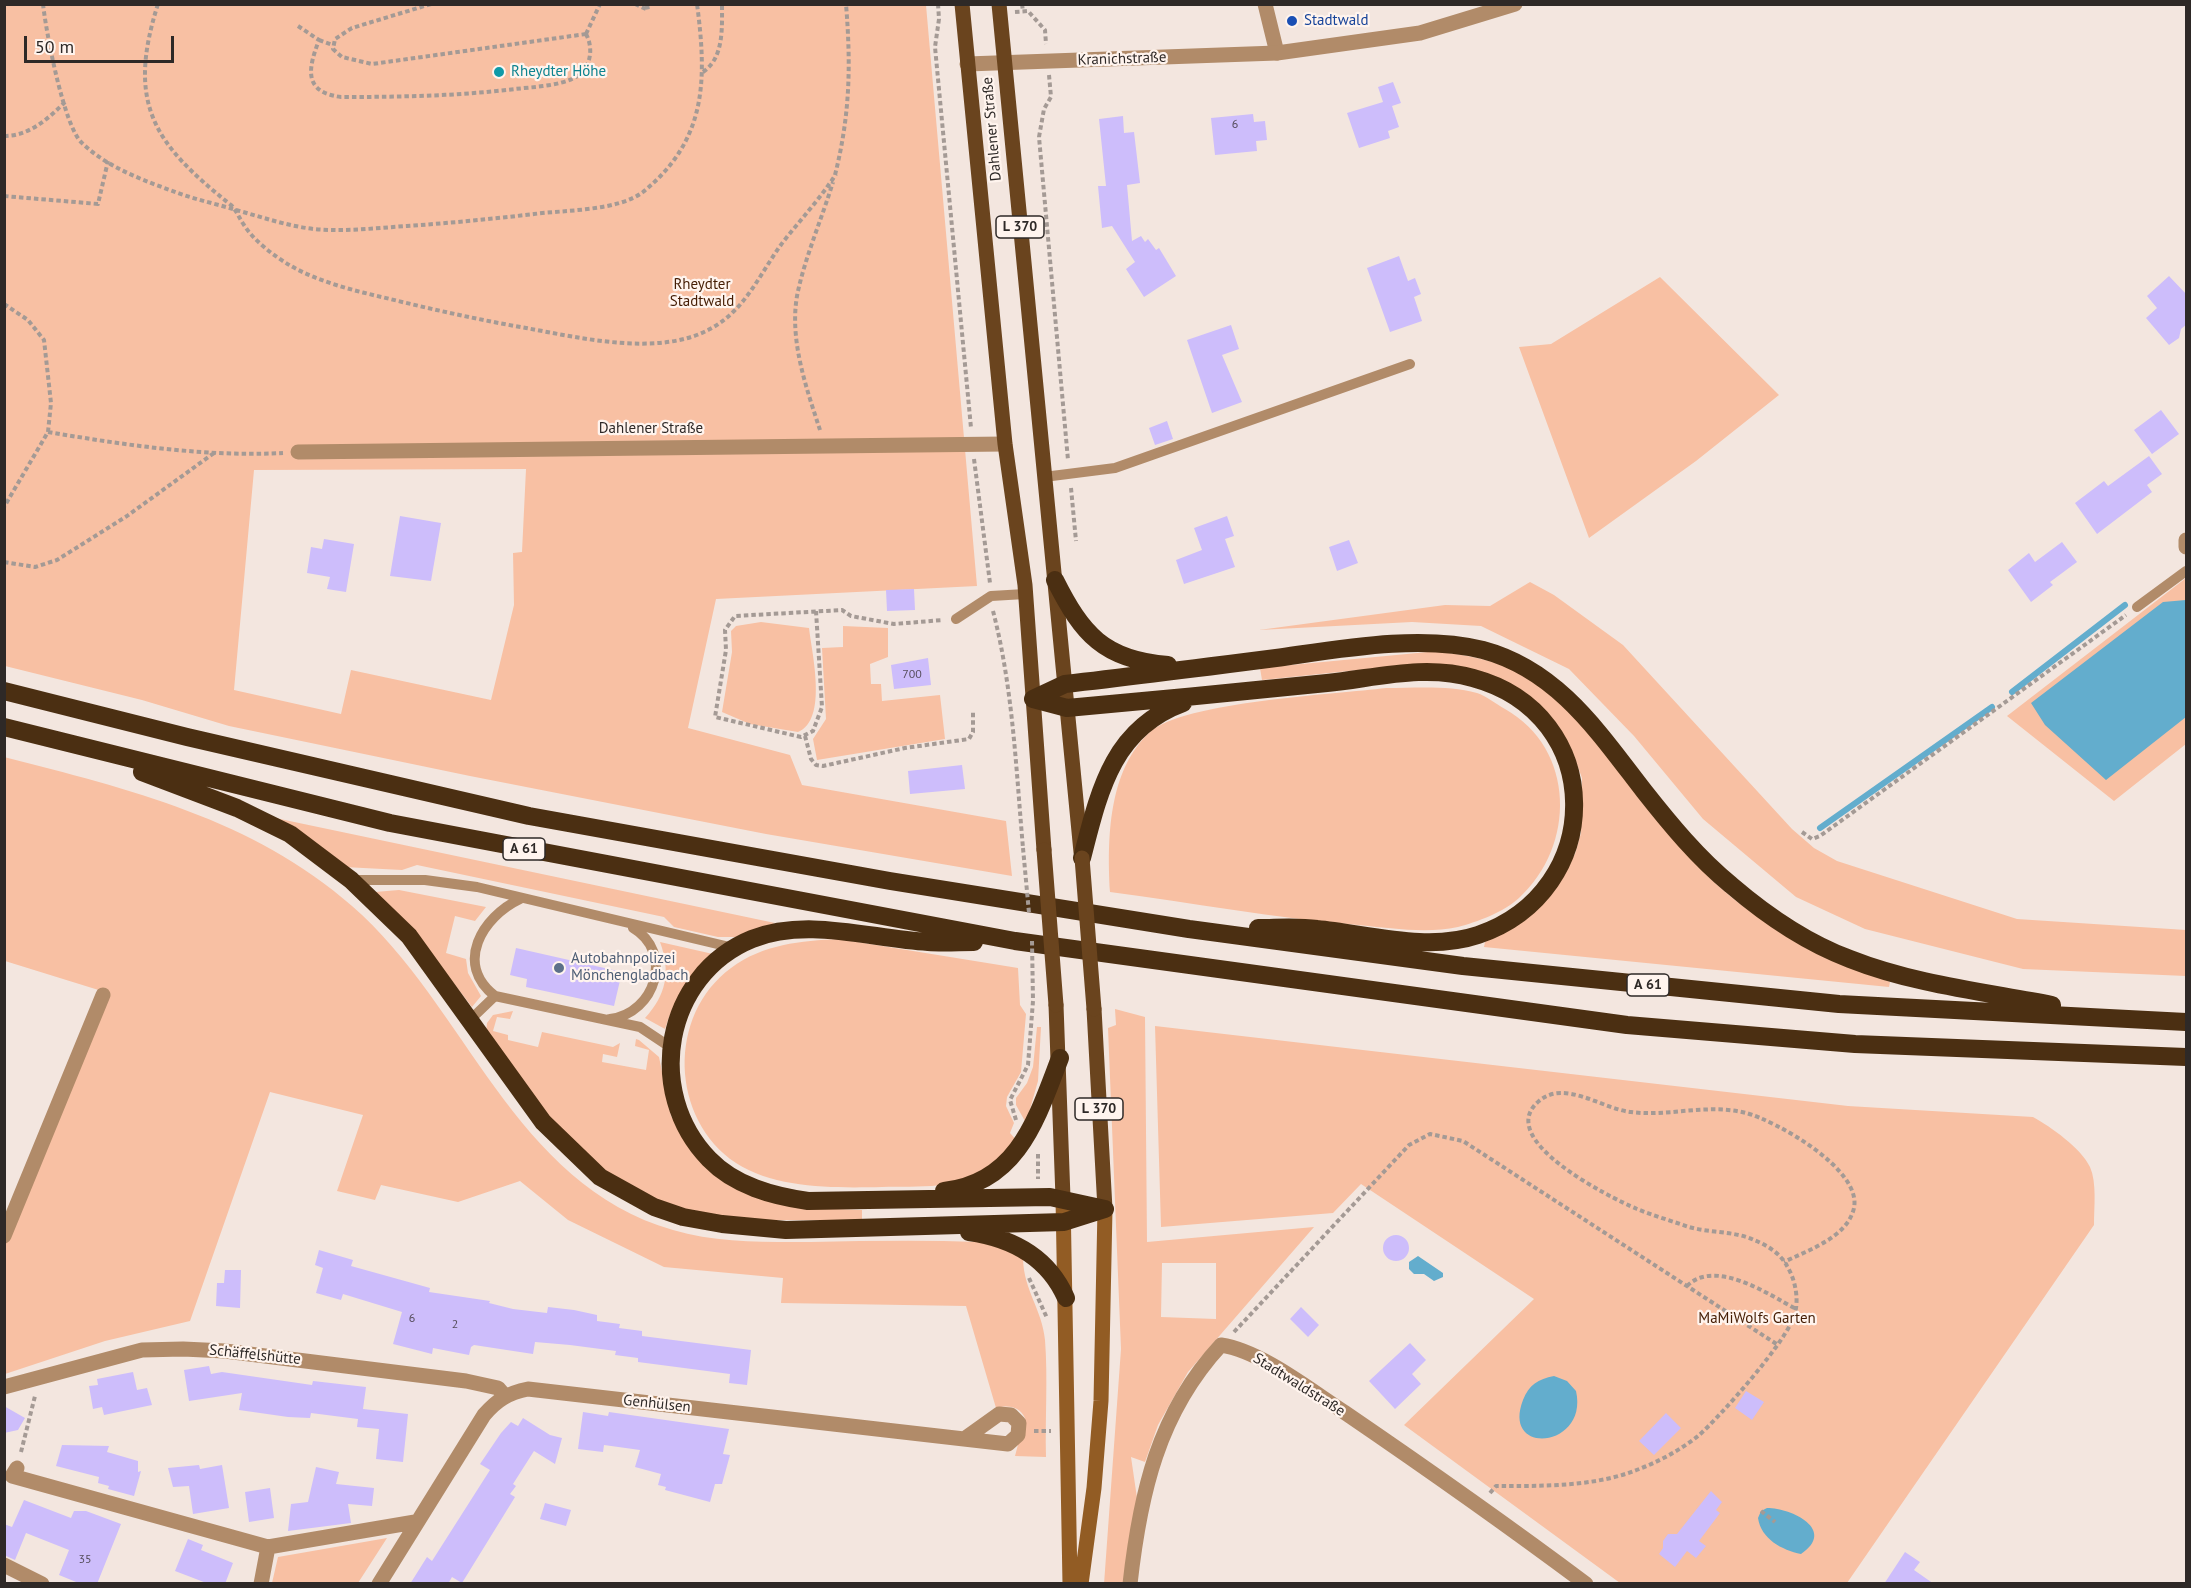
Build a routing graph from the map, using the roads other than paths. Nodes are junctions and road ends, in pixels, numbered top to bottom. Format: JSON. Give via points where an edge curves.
{"nodes":[{"id":1,"x":962,"y":4,"type":"edge"},
{"id":2,"x":999,"y":4,"type":"edge"},
{"id":3,"x":1265,"y":4,"type":"edge"},
{"id":4,"x":1515,"y":4,"type":"edge"},
{"id":5,"x":1277,"y":53,"type":"junction"},
{"id":6,"x":1004,"y":61,"type":"junction"},
{"id":7,"x":967,"y":64,"type":"junction"},
{"id":8,"x":1405,"y":363,"type":"dead end"},
{"id":9,"x":1005,"y":444,"type":"junction"},
{"id":10,"x":298,"y":452,"type":"road end"},
{"id":11,"x":1044,"y":477,"type":"junction"},
{"id":12,"x":2187,"y":571,"type":"edge"},
{"id":13,"x":1055,"y":579,"type":"junction"},
{"id":14,"x":1025,"y":594,"type":"junction"},
{"id":15,"x":2137,"y":607,"type":"road end"},
{"id":16,"x":956,"y":619,"type":"road end"},
{"id":17,"x":1203,"y":667,"type":"junction"},
{"id":18,"x":1065,"y":684,"type":"junction"},
{"id":19,"x":4,"y":691,"type":"edge"},
{"id":20,"x":1207,"y":695,"type":"junction"},
{"id":21,"x":1033,"y":699,"type":"junction"},
{"id":22,"x":1067,"y":708,"type":"junction"},
{"id":23,"x":4,"y":727,"type":"edge"},
{"id":24,"x":37,"y":735,"type":"junction"},
{"id":25,"x":1082,"y":858,"type":"junction"},
{"id":26,"x":351,"y":880,"type":"junction"},
{"id":27,"x":519,"y":899,"type":"junction"},
{"id":28,"x":625,"y":923,"type":"junction"},
{"id":29,"x":1190,"y":929,"type":"junction"},
{"id":30,"x":1016,"y":941,"type":"junction"},
{"id":31,"x":734,"y":948,"type":"junction"},
{"id":32,"x":103,"y":995,"type":"dead end"},
{"id":33,"x":495,"y":996,"type":"junction"},
{"id":34,"x":2109,"y":1016,"type":"junction"},
{"id":35,"x":604,"y":1019,"type":"junction"},
{"id":36,"x":470,"y":1020,"type":"junction"},
{"id":37,"x":2187,"y":1022,"type":"edge"},
{"id":38,"x":670,"y":1047,"type":"junction"},
{"id":39,"x":2187,"y":1057,"type":"edge"},
{"id":40,"x":1060,"y":1058,"type":"junction"},
{"id":41,"x":1063,"y":1198,"type":"junction"},
{"id":42,"x":843,"y":1201,"type":"junction"},
{"id":43,"x":1105,"y":1209,"type":"junction"},
{"id":44,"x":1064,"y":1222,"type":"junction"},
{"id":45,"x":907,"y":1228,"type":"junction"},
{"id":46,"x":4,"y":1236,"type":"edge"},
{"id":47,"x":1066,"y":1298,"type":"junction"},
{"id":48,"x":4,"y":1387,"type":"edge"},
{"id":49,"x":504,"y":1395,"type":"junction"},
{"id":50,"x":964,"y":1439,"type":"dead end"},
{"id":51,"x":11,"y":1476,"type":"edge"},
{"id":52,"x":415,"y":1522,"type":"junction"},
{"id":53,"x":268,"y":1547,"type":"junction"},
{"id":54,"x":4,"y":1565,"type":"edge"},
{"id":55,"x":42,"y":1584,"type":"edge"},
{"id":56,"x":261,"y":1584,"type":"edge"},
{"id":57,"x":379,"y":1584,"type":"edge"},
{"id":58,"x":1070,"y":1584,"type":"edge"},
{"id":59,"x":1081,"y":1584,"type":"edge"},
{"id":60,"x":1130,"y":1584,"type":"edge"},
{"id":61,"x":1586,"y":1584,"type":"edge"}],
"edges":[{"from":1,"to":7,"type":"main road","name":"Dahlener Straße","number":"L 370"},
{"from":2,"to":6,"type":"main road","name":"Dahlener Straße","number":"L 370"},
{"from":3,"to":5,"type":"street"},
{"from":4,"to":5,"type":"street","name":"Kranichstraße","via":[[1420,33]]},
{"from":5,"to":6,"type":"street","name":"Kranichstraße"},
{"from":6,"to":7,"type":"street","name":"Kranichstraße"},
{"from":6,"to":11,"type":"main road","name":"Dahlener Straße","number":"L 370"},
{"from":7,"to":9,"type":"main road","name":"Dahlener Straße","number":"L 370"},
{"from":8,"to":11,"type":"lane","via":[[1115,468]]},
{"from":9,"to":10,"type":"street","name":"Dahlener Straße"},
{"from":9,"to":14,"type":"main road","number":"L 370"},
{"from":11,"to":13,"type":"main road","number":"L 370"},
{"from":12,"to":15,"type":"lane"},
{"from":13,"to":17,"type":"highway","via":[[1081,627],[1105,647],[1135,661]]},
{"from":13,"to":18,"type":"main road","number":"L 370"},
{"from":14,"to":16,"type":"lane","via":[[991,596]]},
{"from":14,"to":21,"type":"main road","number":"L 370"},
{"from":17,"to":18,"type":"highway"},
{"from":17,"to":34,"type":"highway","via":[[1352,648],[1425,644],[1481,650],[1517,662],[1571,701],[1678,833],[1730,884],[1779,921],[1826,948],[1870,966]]},
{"from":18,"to":21,"type":"highway"},
{"from":18,"to":22,"type":"main road","number":"L 370"},
{"from":19,"to":29,"type":"highway","number":"A 61","via":[[530,816]]},
{"from":20,"to":22,"type":"highway"},
{"from":20,"to":25,"type":"highway","via":[[1157,714],[1127,741],[1103,784]]},
{"from":20,"to":29,"type":"highway","via":[[1422,672],[1452,673],[1489,682],[1537,714],[1558,742],[1571,777],[1575,816],[1563,864],[1543,892],[1514,919],[1476,936],[1436,942],[1314,928]]},
{"from":21,"to":22,"type":"highway"},
{"from":21,"to":40,"type":"main road","number":"L 370","bridge":true},
{"from":22,"to":25,"type":"main road","number":"L 370"},
{"from":23,"to":24,"type":"highway","number":"A 61"},
{"from":24,"to":26,"type":"highway","via":[[237,808],[290,834]]},
{"from":24,"to":30,"type":"highway","number":"A 61","via":[[390,824]]},
{"from":25,"to":43,"type":"main road","number":"L 370","bridge":true},
{"from":26,"to":27,"type":"lane","via":[[425,880],[477,887]]},
{"from":26,"to":36,"type":"highway","via":[[409,936]]},
{"from":27,"to":28,"type":"lane"},
{"from":27,"to":33,"type":"lane","via":[[490,919],[476,946],[483,982]]},
{"from":28,"to":31,"type":"lane"},
{"from":28,"to":35,"type":"lane","via":[[646,937],[654,950],[655,983],[635,1010]]},
{"from":29,"to":34,"type":"highway","number":"A 61","via":[[1463,966],[1839,1004]]},
{"from":30,"to":31,"type":"highway","via":[[928,942],[813,929],[771,933]]},
{"from":30,"to":39,"type":"highway","number":"A 61","via":[[1627,1024],[1855,1044]]},
{"from":31,"to":38,"type":"highway","via":[[696,984],[678,1017]]},
{"from":32,"to":46,"type":"street"},
{"from":33,"to":35,"type":"lane"},
{"from":33,"to":36,"type":"lane"},
{"from":34,"to":37,"type":"highway","number":"A 61"},
{"from":35,"to":38,"type":"lane","via":[[640,1027]]},
{"from":36,"to":45,"type":"highway","via":[[512,1082],[566,1146],[600,1177],[654,1207],[683,1217],[767,1229]]},
{"from":38,"to":42,"type":"highway","via":[[677,1108],[710,1160],[735,1178],[767,1193],[808,1201]]},
{"from":40,"to":41,"type":"main road","number":"L 370"},
{"from":40,"to":42,"type":"highway","via":[[1027,1136],[1011,1159],[993,1174],[954,1190]]},
{"from":41,"to":42,"type":"highway"},
{"from":41,"to":43,"type":"highway"},
{"from":41,"to":44,"type":"main road","number":"L 370"},
{"from":43,"to":44,"type":"highway"},
{"from":43,"to":59,"type":"main road","number":"L 370","via":[[1101,1401]]},
{"from":44,"to":45,"type":"highway"},
{"from":44,"to":47,"type":"main road","number":"L 370"},
{"from":45,"to":47,"type":"highway","via":[[995,1237],[1033,1256],[1053,1274]]},
{"from":47,"to":58,"type":"main road","number":"L 370"},
{"from":48,"to":49,"type":"street","name":"Schäffelshütte","via":[[142,1350],[183,1349],[466,1381],[498,1388]]},
{"from":49,"to":50,"type":"street","name":"Genhülsen","via":[[528,1389]]},
{"from":49,"to":52,"type":"street","via":[[484,1415]]},
{"from":51,"to":53,"type":"street"},
{"from":52,"to":53,"type":"street"},
{"from":52,"to":57,"type":"street"},
{"from":53,"to":56,"type":"street"},
{"from":54,"to":55,"type":"street"},
{"from":60,"to":61,"type":"street","name":"Stadtwaldstraße","via":[[1151,1465],[1158,1446],[1184,1390],[1221,1345],[1239,1348],[1315,1393],[1480,1505]]}]}
